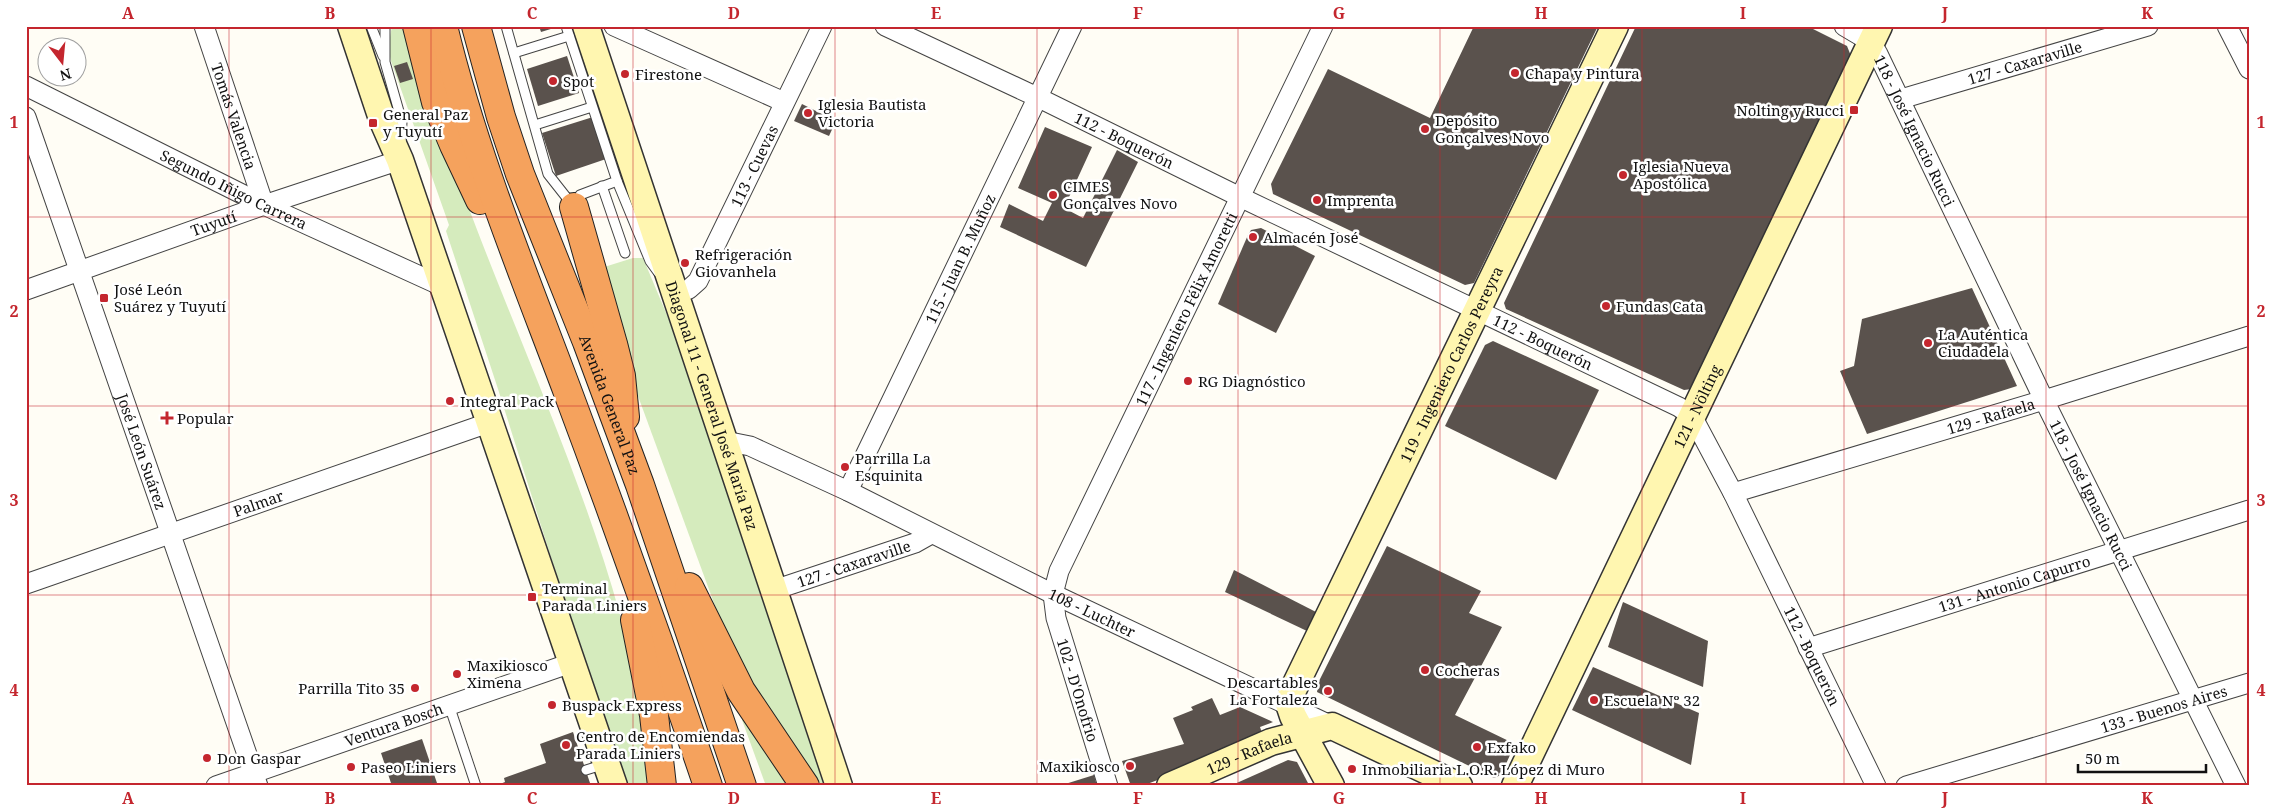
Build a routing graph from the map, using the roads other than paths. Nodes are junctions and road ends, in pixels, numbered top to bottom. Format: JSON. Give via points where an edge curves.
{"nodes":[{"id":1,"x":204,"y":26,"type":"edge"},
{"id":2,"x":351,"y":26,"type":"edge"},
{"id":3,"x":371,"y":26,"type":"edge"},
{"id":4,"x":385,"y":26,"type":"edge"},
{"id":5,"x":417,"y":26,"type":"edge"},
{"id":6,"x":443,"y":26,"type":"edge"},
{"id":7,"x":476,"y":26,"type":"edge"},
{"id":8,"x":506,"y":26,"type":"edge"},
{"id":9,"x":566,"y":26,"type":"edge"},
{"id":10,"x":614,"y":26,"type":"edge"},
{"id":11,"x":822,"y":26,"type":"edge"},
{"id":12,"x":885,"y":26,"type":"edge"},
{"id":13,"x":1072,"y":26,"type":"edge"},
{"id":14,"x":1323,"y":26,"type":"edge"},
{"id":15,"x":1615,"y":26,"type":"edge"},
{"id":16,"x":1844,"y":26,"type":"edge"},
{"id":17,"x":2148,"y":26,"type":"edge"},
{"id":18,"x":2227,"y":26,"type":"edge"},
{"id":19,"x":577,"y":31,"type":"edge"},
{"id":20,"x":1875,"y":34,"type":"edge"},
{"id":21,"x":514,"y":53,"type":"junction"},
{"id":22,"x":385,"y":62,"type":"junction"},
{"id":23,"x":2249,"y":69,"type":"edge"},
{"id":24,"x":26,"y":86,"type":"edge"},
{"id":25,"x":1037,"y":98,"type":"junction"},
{"id":26,"x":1901,"y":99,"type":"junction"},
{"id":27,"x":784,"y":102,"type":"junction"},
{"id":28,"x":592,"y":107,"type":"junction"},
{"id":29,"x":26,"y":117,"type":"edge"},
{"id":30,"x":535,"y":125,"type":"junction"},
{"id":31,"x":400,"y":160,"type":"junction"},
{"id":32,"x":617,"y":181,"type":"junction"},
{"id":33,"x":602,"y":186,"type":"junction"},
{"id":34,"x":1242,"y":198,"type":"junction"},
{"id":35,"x":264,"y":205,"type":"junction"},
{"id":36,"x":574,"y":207,"type":"junction"},
{"id":37,"x":625,"y":253,"type":"dead end"},
{"id":38,"x":80,"y":272,"type":"junction"},
{"id":39,"x":444,"y":287,"type":"junction"},
{"id":40,"x":26,"y":290,"type":"edge"},
{"id":41,"x":675,"y":294,"type":"junction"},
{"id":42,"x":1476,"y":310,"type":"junction"},
{"id":43,"x":542,"y":323,"type":"junction"},
{"id":44,"x":2249,"y":336,"type":"edge"},
{"id":45,"x":2044,"y":400,"type":"junction"},
{"id":46,"x":1692,"y":416,"type":"junction"},
{"id":47,"x":491,"y":422,"type":"junction"},
{"id":48,"x":725,"y":441,"type":"junction"},
{"id":49,"x":629,"y":459,"type":"junction"},
{"id":50,"x":598,"y":473,"type":"junction"},
{"id":51,"x":640,"y":485,"type":"junction"},
{"id":52,"x":848,"y":491,"type":"junction"},
{"id":53,"x":1733,"y":493,"type":"junction"},
{"id":54,"x":2249,"y":510,"type":"edge"},
{"id":55,"x":172,"y":534,"type":"junction"},
{"id":56,"x":932,"y":534,"type":"junction"},
{"id":57,"x":2118,"y":550,"type":"junction"},
{"id":58,"x":26,"y":584,"type":"edge"},
{"id":59,"x":774,"y":590,"type":"junction"},
{"id":60,"x":1052,"y":594,"type":"junction"},
{"id":61,"x":1808,"y":648,"type":"junction"},
{"id":62,"x":571,"y":663,"type":"junction"},
{"id":63,"x":2249,"y":683,"type":"edge"},
{"id":64,"x":2193,"y":699,"type":"junction"},
{"id":65,"x":1289,"y":704,"type":"junction"},
{"id":66,"x":449,"y":706,"type":"junction"},
{"id":67,"x":1332,"y":726,"type":"junction"},
{"id":68,"x":1302,"y":733,"type":"junction"},
{"id":69,"x":602,"y":773,"type":"edge"},
{"id":70,"x":256,"y":779,"type":"edge"},
{"id":71,"x":216,"y":786,"type":"edge"},
{"id":72,"x":476,"y":786,"type":"edge"},
{"id":73,"x":662,"y":786,"type":"edge"},
{"id":74,"x":708,"y":786,"type":"edge"},
{"id":75,"x":742,"y":786,"type":"edge"},
{"id":76,"x":805,"y":786,"type":"edge"},
{"id":77,"x":839,"y":786,"type":"edge"},
{"id":78,"x":1108,"y":786,"type":"edge"},
{"id":79,"x":1170,"y":786,"type":"edge"},
{"id":80,"x":1331,"y":786,"type":"edge"},
{"id":81,"x":1460,"y":786,"type":"edge"},
{"id":82,"x":1515,"y":786,"type":"edge"},
{"id":83,"x":1876,"y":786,"type":"edge"},
{"id":84,"x":1906,"y":786,"type":"edge"},
{"id":85,"x":2236,"y":786,"type":"edge"}],
"edges":[{"from":1,"to":35,"type":"street","name":"Tomás Valencia"},
{"from":2,"to":31,"type":"street","via":[[382,119]]},
{"from":3,"to":22,"type":"lane"},
{"from":4,"to":22,"type":"lane"},
{"from":5,"to":43,"type":"highway","via":[[436,102],[454,145]]},
{"from":6,"to":43,"type":"highway","via":[[483,165]]},
{"from":7,"to":49,"type":"highway","name":"Avenida General Paz","via":[[520,174],[587,342]]},
{"from":8,"to":21,"type":"lane"},
{"from":9,"to":19,"type":"lane"},
{"from":10,"to":27,"type":"street"},
{"from":11,"to":27,"type":"street","name":"113 - Cuevas"},
{"from":12,"to":25,"type":"street","name":"112 - Boquerón"},
{"from":13,"to":25,"type":"street","name":"115 - Juan B. Muñoz"},
{"from":14,"to":34,"type":"street","name":"117 - Ingeniero Félix Amoretti"},
{"from":15,"to":42,"type":"street","name":"119 - Ingeniero Carlos Pereyra"},
{"from":16,"to":20,"type":"street","name":"118 - José Ignacio Rucci"},
{"from":17,"to":26,"type":"street","name":"127 - Caxaraville"},
{"from":18,"to":23,"type":"street"},
{"from":19,"to":21,"type":"lane"},
{"from":19,"to":28,"type":"lane"},
{"from":19,"to":41,"type":"street","name":"Diagonal 11 - General José María Paz"},
{"from":20,"to":26,"type":"street","name":"118 - José Ignacio Rucci"},
{"from":20,"to":46,"type":"street","name":"121 - Nölting"},
{"from":21,"to":30,"type":"lane"},
{"from":22,"to":31,"type":"lane","via":[[402,122]]},
{"from":24,"to":35,"type":"street","name":"Segundo Iñigo Carrera"},
{"from":25,"to":34,"type":"street","name":"112 - Boquerón"},
{"from":25,"to":52,"type":"street","name":"115 - Juan B. Muñoz"},
{"from":26,"to":45,"type":"street","name":"118 - José Ignacio Rucci"},
{"from":27,"to":41,"type":"street","name":"113 - Cuevas","via":[[698,282]]},
{"from":28,"to":30,"type":"lane"},
{"from":28,"to":32,"type":"lane"},
{"from":29,"to":38,"type":"street","name":"José León Suárez"},
{"from":30,"to":36,"type":"lane","via":[[548,174]]},
{"from":31,"to":35,"type":"street","name":"Tuyutí"},
{"from":31,"to":39,"type":"street"},
{"from":32,"to":33,"type":"lane"},
{"from":32,"to":41,"type":"lane","via":[[650,262]]},
{"from":33,"to":36,"type":"lane","via":[[580,195]]},
{"from":33,"to":37,"type":"lane"},
{"from":34,"to":42,"type":"street","name":"112 - Boquerón"},
{"from":34,"to":60,"type":"street","name":"117 - Ingeniero Félix Amoretti","via":[[1059,571]]},
{"from":35,"to":38,"type":"street","name":"Tuyutí"},
{"from":35,"to":39,"type":"street","name":"Segundo Iñigo Carrera"},
{"from":36,"to":49,"type":"highway","via":[[621,376]]},
{"from":38,"to":40,"type":"street","name":"Tuyutí"},
{"from":38,"to":55,"type":"street","name":"José León Suárez"},
{"from":39,"to":47,"type":"street"},
{"from":41,"to":48,"type":"street","name":"Diagonal 11 - General José María Paz"},
{"from":42,"to":46,"type":"street","name":"112 - Boquerón","via":[[1679,406]]},
{"from":42,"to":65,"type":"street","name":"119 - Ingeniero Carlos Pereyra"},
{"from":43,"to":50,"type":"highway"},
{"from":44,"to":45,"type":"street","name":"129 - Rafaela"},
{"from":45,"to":53,"type":"street","name":"129 - Rafaela"},
{"from":45,"to":57,"type":"street","name":"118 - José Ignacio Rucci"},
{"from":46,"to":53,"type":"street","name":"112 - Boquerón"},
{"from":46,"to":82,"type":"street","name":"121 - Nölting"},
{"from":47,"to":55,"type":"street","name":"Palmar"},
{"from":47,"to":62,"type":"street"},
{"from":48,"to":52,"type":"street","name":"108 - Luchter","via":[[750,446]]},
{"from":48,"to":59,"type":"street","name":"Diagonal 11 - General José María Paz"},
{"from":49,"to":51,"type":"highway","name":"Avenida General Paz"},
{"from":50,"to":73,"type":"highway","via":[[642,651]]},
{"from":50,"to":74,"type":"highway"},
{"from":51,"to":75,"type":"highway","name":"Avenida General Paz"},
{"from":51,"to":76,"type":"highway","via":[[741,691]]},
{"from":52,"to":56,"type":"street","name":"108 - Luchter"},
{"from":53,"to":61,"type":"street","name":"112 - Boquerón"},
{"from":54,"to":57,"type":"street","name":"131 - Antonio Capurro"},
{"from":55,"to":58,"type":"street","name":"Palmar"},
{"from":55,"to":70,"type":"street","name":"José León Suárez"},
{"from":56,"to":59,"type":"street","name":"127 - Caxaraville","via":[[915,543]]},
{"from":56,"to":60,"type":"street","name":"108 - Luchter"},
{"from":57,"to":61,"type":"street","name":"131 - Antonio Capurro"},
{"from":57,"to":64,"type":"street","name":"118 - José Ignacio Rucci"},
{"from":59,"to":77,"type":"street","name":"Diagonal 11 - General José María Paz"},
{"from":60,"to":65,"type":"street","name":"108 - Luchter"},
{"from":60,"to":78,"type":"street","name":"102 - D'Onofrio","via":[[1056,618]]},
{"from":61,"to":83,"type":"street","name":"112 - Boquerón"},
{"from":62,"to":66,"type":"street","name":"Ventura Bosch"},
{"from":62,"to":69,"type":"street"},
{"from":63,"to":64,"type":"street","name":"133 - Buenos Aires"},
{"from":64,"to":84,"type":"street","name":"133 - Buenos Aires"},
{"from":64,"to":85,"type":"street","name":"118 - José Ignacio Rucci"},
{"from":65,"to":67,"type":"street","name":"108 - Luchter"},
{"from":65,"to":68,"type":"street"},
{"from":66,"to":70,"type":"street","name":"Ventura Bosch"},
{"from":66,"to":72,"type":"lane"},
{"from":67,"to":68,"type":"street","name":"129 - Rafaela"},
{"from":67,"to":81,"type":"street","name":"108 - Luchter"},
{"from":68,"to":79,"type":"street","name":"129 - Rafaela","via":[[1271,742]]},
{"from":68,"to":80,"type":"street"},
{"from":70,"to":71,"type":"street","name":"Ventura Bosch"}]}
